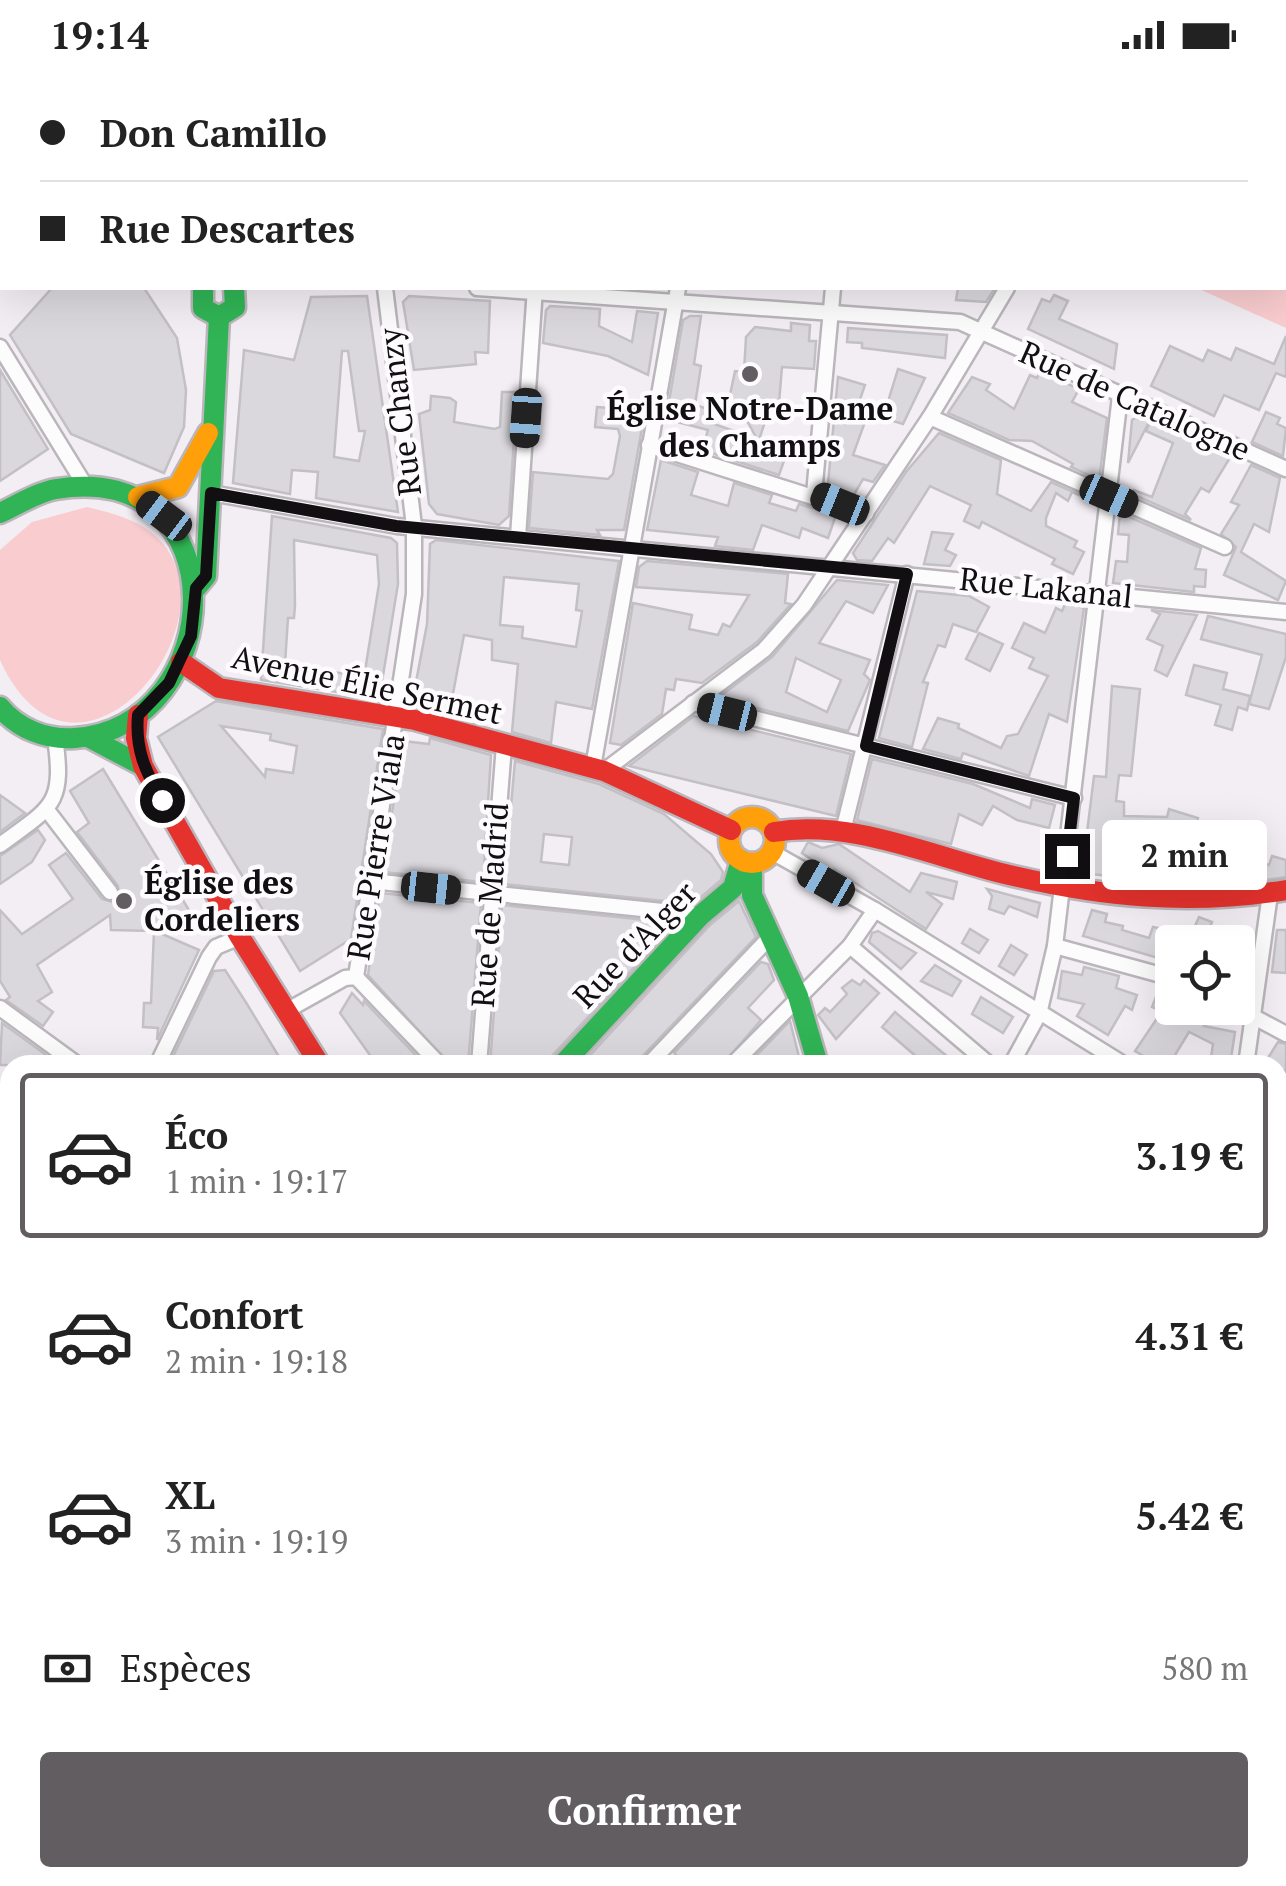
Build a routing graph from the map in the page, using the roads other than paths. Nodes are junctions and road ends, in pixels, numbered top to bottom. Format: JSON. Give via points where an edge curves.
{"nodes":[{"id":1,"x":201,"y":290,"type":"edge"},
{"id":2,"x":240,"y":290,"type":"edge"},
{"id":3,"x":385,"y":290,"type":"edge"},
{"id":4,"x":535,"y":290,"type":"edge"},
{"id":5,"x":563,"y":290,"type":"edge"},
{"id":6,"x":833,"y":290,"type":"edge"},
{"id":7,"x":1006,"y":290,"type":"edge"},
{"id":8,"x":676,"y":294,"type":"edge"},
{"id":9,"x":831,"y":313,"type":"junction"},
{"id":10,"x":220,"y":317,"type":"junction"},
{"id":11,"x":983,"y":333,"type":"junction"},
{"id":12,"x":0,"y":347,"type":"edge"},
{"id":13,"x":1120,"y":396,"type":"junction"},
{"id":14,"x":930,"y":417,"type":"junction"},
{"id":15,"x":213,"y":422,"type":"junction"},
{"id":16,"x":649,"y":445,"type":"junction"},
{"id":17,"x":1286,"y":469,"type":"edge"},
{"id":18,"x":83,"y":482,"type":"junction"},
{"id":19,"x":211,"y":493,"type":"junction"},
{"id":20,"x":814,"y":494,"type":"junction"},
{"id":21,"x":1109,"y":496,"type":"junction"},
{"id":22,"x":138,"y":497,"type":"junction"},
{"id":23,"x":3,"y":508,"type":"edge"},
{"id":24,"x":866,"y":514,"type":"junction"},
{"id":25,"x":414,"y":526,"type":"junction"},
{"id":26,"x":518,"y":537,"type":"junction"},
{"id":27,"x":633,"y":548,"type":"junction"},
{"id":28,"x":1225,"y":548,"type":"dead end"},
{"id":29,"x":830,"y":567,"type":"junction"},
{"id":30,"x":907,"y":574,"type":"junction"},
{"id":31,"x":196,"y":588,"type":"junction"},
{"id":32,"x":1099,"y":594,"type":"junction"},
{"id":33,"x":1286,"y":612,"type":"edge"},
{"id":34,"x":181,"y":662,"type":"junction"},
{"id":35,"x":693,"y":703,"type":"junction"},
{"id":36,"x":1,"y":710,"type":"edge"},
{"id":37,"x":138,"y":715,"type":"junction"},
{"id":38,"x":396,"y":716,"type":"junction"},
{"id":39,"x":88,"y":737,"type":"junction"},
{"id":40,"x":56,"y":738,"type":"junction"},
{"id":41,"x":504,"y":745,"type":"junction"},
{"id":42,"x":866,"y":746,"type":"junction"},
{"id":43,"x":142,"y":766,"type":"junction"},
{"id":44,"x":599,"y":769,"type":"junction"},
{"id":45,"x":1074,"y":798,"type":"junction"},
{"id":46,"x":47,"y":810,"type":"junction"},
{"id":47,"x":731,"y":830,"type":"junction"},
{"id":48,"x":843,"y":831,"type":"junction"},
{"id":49,"x":773,"y":842,"type":"junction"},
{"id":50,"x":0,"y":846,"type":"edge"},
{"id":51,"x":746,"y":862,"type":"junction"},
{"id":52,"x":371,"y":881,"type":"junction"},
{"id":53,"x":1064,"y":886,"type":"junction"},
{"id":54,"x":110,"y":892,"type":"dead end"},
{"id":55,"x":1278,"y":892,"type":"edge"},
{"id":56,"x":491,"y":894,"type":"junction"},
{"id":57,"x":875,"y":910,"type":"junction"},
{"id":58,"x":701,"y":915,"type":"junction"},
{"id":59,"x":771,"y":936,"type":"junction"},
{"id":60,"x":240,"y":937,"type":"junction"},
{"id":61,"x":850,"y":946,"type":"junction"},
{"id":62,"x":1055,"y":946,"type":"junction"},
{"id":63,"x":1155,"y":973,"type":"edge"},
{"id":64,"x":356,"y":977,"type":"junction"},
{"id":65,"x":798,"y":996,"type":"junction"},
{"id":66,"x":1255,"y":1005,"type":"edge"},
{"id":67,"x":0,"y":1008,"type":"edge"},
{"id":68,"x":286,"y":1011,"type":"junction"},
{"id":69,"x":1039,"y":1014,"type":"junction"},
{"id":70,"x":1255,"y":1016,"type":"edge"},
{"id":71,"x":1252,"y":1025,"type":"edge"},
{"id":72,"x":1286,"y":1034,"type":"edge"},
{"id":73,"x":64,"y":1055,"type":"edge"},
{"id":74,"x":162,"y":1055,"type":"edge"},
{"id":75,"x":314,"y":1055,"type":"edge"},
{"id":76,"x":430,"y":1055,"type":"edge"},
{"id":77,"x":480,"y":1055,"type":"edge"},
{"id":78,"x":571,"y":1055,"type":"edge"},
{"id":79,"x":658,"y":1055,"type":"edge"},
{"id":80,"x":742,"y":1055,"type":"edge"},
{"id":81,"x":815,"y":1055,"type":"edge"},
{"id":82,"x":978,"y":1055,"type":"edge"},
{"id":83,"x":1016,"y":1055,"type":"edge"},
{"id":84,"x":1108,"y":1055,"type":"edge"},
{"id":85,"x":1247,"y":1055,"type":"edge"}],
"edges":[{"from":1,"to":10,"type":"main road","via":[[203,308]]},
{"from":2,"to":10,"type":"main road","via":[[231,312]]},
{"from":3,"to":25,"type":"street","name":"Rue Chanzy"},
{"from":4,"to":26,"type":"street"},
{"from":5,"to":8,"type":"street","name":"Rue de Catalogne"},
{"from":6,"to":9,"type":"street"},
{"from":7,"to":11,"type":"street"},
{"from":8,"to":9,"type":"street","name":"Rue de Catalogne"},
{"from":8,"to":16,"type":"street"},
{"from":9,"to":11,"type":"street","name":"Rue de Catalogne","via":[[960,322]]},
{"from":9,"to":20,"type":"street"},
{"from":10,"to":15,"type":"main road"},
{"from":11,"to":13,"type":"street","name":"Rue de Catalogne"},
{"from":11,"to":14,"type":"street"},
{"from":12,"to":18,"type":"street"},
{"from":13,"to":17,"type":"street","name":"Rue de Catalogne"},
{"from":13,"to":21,"type":"street"},
{"from":14,"to":21,"type":"street"},
{"from":14,"to":24,"type":"street"},
{"from":15,"to":19,"type":"main road"},
{"from":15,"to":22,"type":"main road","via":[[178,487]]},
{"from":16,"to":20,"type":"street"},
{"from":16,"to":27,"type":"street"},
{"from":18,"to":22,"type":"main road"},
{"from":18,"to":23,"type":"main road"},
{"from":19,"to":25,"type":"street","name":"Rue Lakanal"},
{"from":19,"to":31,"type":"main road","via":[[206,576]]},
{"from":20,"to":24,"type":"street"},
{"from":21,"to":28,"type":"street"},
{"from":21,"to":32,"type":"street"},
{"from":22,"to":31,"type":"main road","via":[[164,516],[187,550]]},
{"from":24,"to":29,"type":"street"},
{"from":25,"to":26,"type":"street","name":"Rue Lakanal"},
{"from":25,"to":38,"type":"street","name":"Rue Chanzy","via":[[414,594]]},
{"from":26,"to":27,"type":"street","name":"Rue Lakanal"},
{"from":27,"to":29,"type":"street","name":"Rue Lakanal"},
{"from":27,"to":44,"type":"street"},
{"from":29,"to":30,"type":"street","name":"Rue Lakanal"},
{"from":29,"to":35,"type":"street","via":[[764,650]]},
{"from":30,"to":32,"type":"street","name":"Rue Lakanal"},
{"from":30,"to":42,"type":"street"},
{"from":31,"to":34,"type":"main road"},
{"from":32,"to":33,"type":"street","name":"Rue Lakanal"},
{"from":32,"to":45,"type":"street"},
{"from":34,"to":37,"type":"main road"},
{"from":34,"to":38,"type":"main road","name":"Avenue Élie Sermet","via":[[219,688]]},
{"from":35,"to":42,"type":"street"},
{"from":35,"to":44,"type":"street"},
{"from":36,"to":40,"type":"main road"},
{"from":37,"to":39,"type":"main road"},
{"from":37,"to":43,"type":"main road"},
{"from":38,"to":41,"type":"main road","name":"Avenue Élie Sermet"},
{"from":38,"to":52,"type":"street","name":"Rue Pierre Viala"},
{"from":39,"to":40,"type":"main road"},
{"from":39,"to":43,"type":"main road"},
{"from":40,"to":46,"type":"street","via":[[62,782]]},
{"from":41,"to":44,"type":"main road","name":"Avenue Élie Sermet"},
{"from":41,"to":56,"type":"street","name":"Rue de Madrid"},
{"from":42,"to":45,"type":"street"},
{"from":42,"to":48,"type":"street"},
{"from":43,"to":60,"type":"main road"},
{"from":44,"to":47,"type":"main road","name":"Avenue Élie Sermet"},
{"from":45,"to":53,"type":"street"},
{"from":46,"to":50,"type":"street"},
{"from":46,"to":54,"type":"street"},
{"from":47,"to":49,"type":"main road","via":[[750,817],[764,820]]},
{"from":47,"to":51,"type":"main road","via":[[729,844]]},
{"from":48,"to":49,"type":"main road","via":[[809,826]]},
{"from":48,"to":53,"type":"main road"},
{"from":49,"to":51,"type":"main road"},
{"from":49,"to":57,"type":"street"},
{"from":51,"to":58,"type":"main road","name":"Rue d'Alger","via":[[733,888]]},
{"from":51,"to":59,"type":"main road"},
{"from":52,"to":56,"type":"street"},
{"from":52,"to":64,"type":"street","name":"Rue Pierre Viala"},
{"from":53,"to":55,"type":"main road","via":[[1142,898],[1242,900]]},
{"from":53,"to":62,"type":"street"},
{"from":55,"to":66,"type":"street"},
{"from":56,"to":58,"type":"street"},
{"from":56,"to":77,"type":"street","name":"Rue de Madrid"},
{"from":57,"to":61,"type":"street"},
{"from":57,"to":69,"type":"street"},
{"from":58,"to":78,"type":"main road","name":"Rue d'Alger"},
{"from":59,"to":65,"type":"main road"},
{"from":59,"to":79,"type":"street"},
{"from":60,"to":68,"type":"main road"},
{"from":60,"to":74,"type":"street","via":[[216,946]]},
{"from":61,"to":65,"type":"street"},
{"from":61,"to":82,"type":"street"},
{"from":62,"to":63,"type":"street"},
{"from":62,"to":69,"type":"street"},
{"from":64,"to":68,"type":"street"},
{"from":64,"to":76,"type":"street"},
{"from":65,"to":80,"type":"street"},
{"from":65,"to":81,"type":"main road"},
{"from":67,"to":73,"type":"street"},
{"from":68,"to":75,"type":"main road"},
{"from":69,"to":83,"type":"street"},
{"from":69,"to":84,"type":"street"},
{"from":70,"to":72,"type":"street"},
{"from":71,"to":85,"type":"street"}]}
